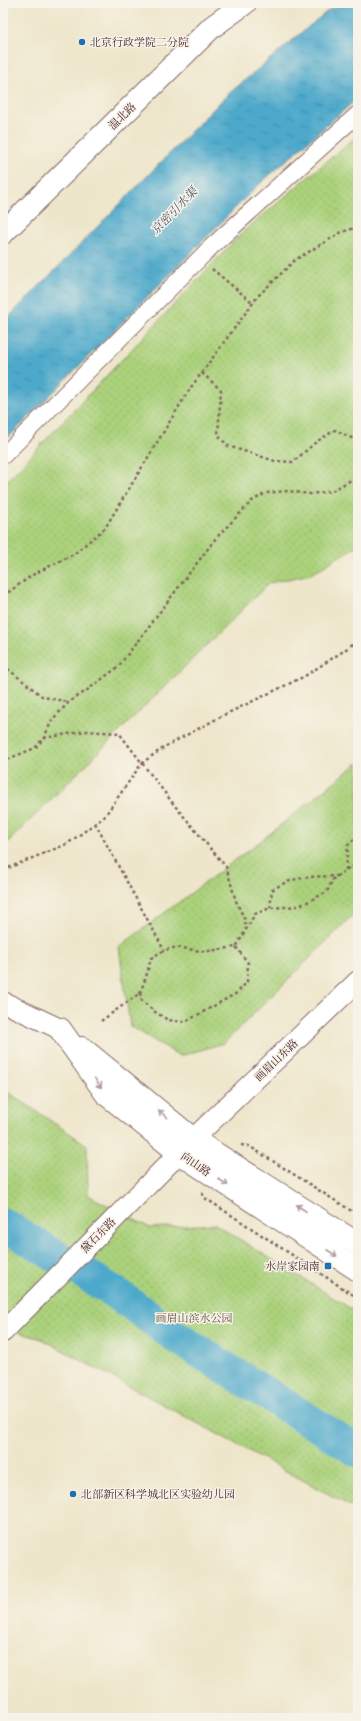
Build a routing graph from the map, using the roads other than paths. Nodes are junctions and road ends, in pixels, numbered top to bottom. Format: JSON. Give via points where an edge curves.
{"nodes":[{"id":1,"x":245,"y":3,"type":"edge"},
{"id":2,"x":358,"y":114,"type":"edge"},
{"id":3,"x":3,"y":233,"type":"edge"},
{"id":4,"x":3,"y":456,"type":"edge"},
{"id":5,"x":358,"y":981,"type":"edge"},
{"id":6,"x":3,"y":1002,"type":"edge"},
{"id":7,"x":60,"y":1029,"type":"joint"},
{"id":8,"x":186,"y":1146,"type":"junction"},
{"id":9,"x":358,"y":1244,"type":"edge"},
{"id":10,"x":358,"y":1270,"type":"edge"},
{"id":11,"x":3,"y":1332,"type":"edge"}],
"edges":[{"from":1,"to":3,"type":"main road","name":"温北路","via":[[212,27]]},
{"from":2,"to":4,"type":"street","via":[[199,258]]},
{"from":5,"to":8,"type":"street","name":"画眉山东路"},
{"from":6,"to":7,"type":"street","name":"向山路"},
{"from":7,"to":8,"type":"main road","name":"向山路","via":[[107,1096]]},
{"from":9,"to":8,"type":"main road","name":"向山路","one_way":true},
{"from":8,"to":10,"type":"main road","name":"向山路","one_way":true},
{"from":8,"to":11,"type":"street","name":"黛石东路"}]}
